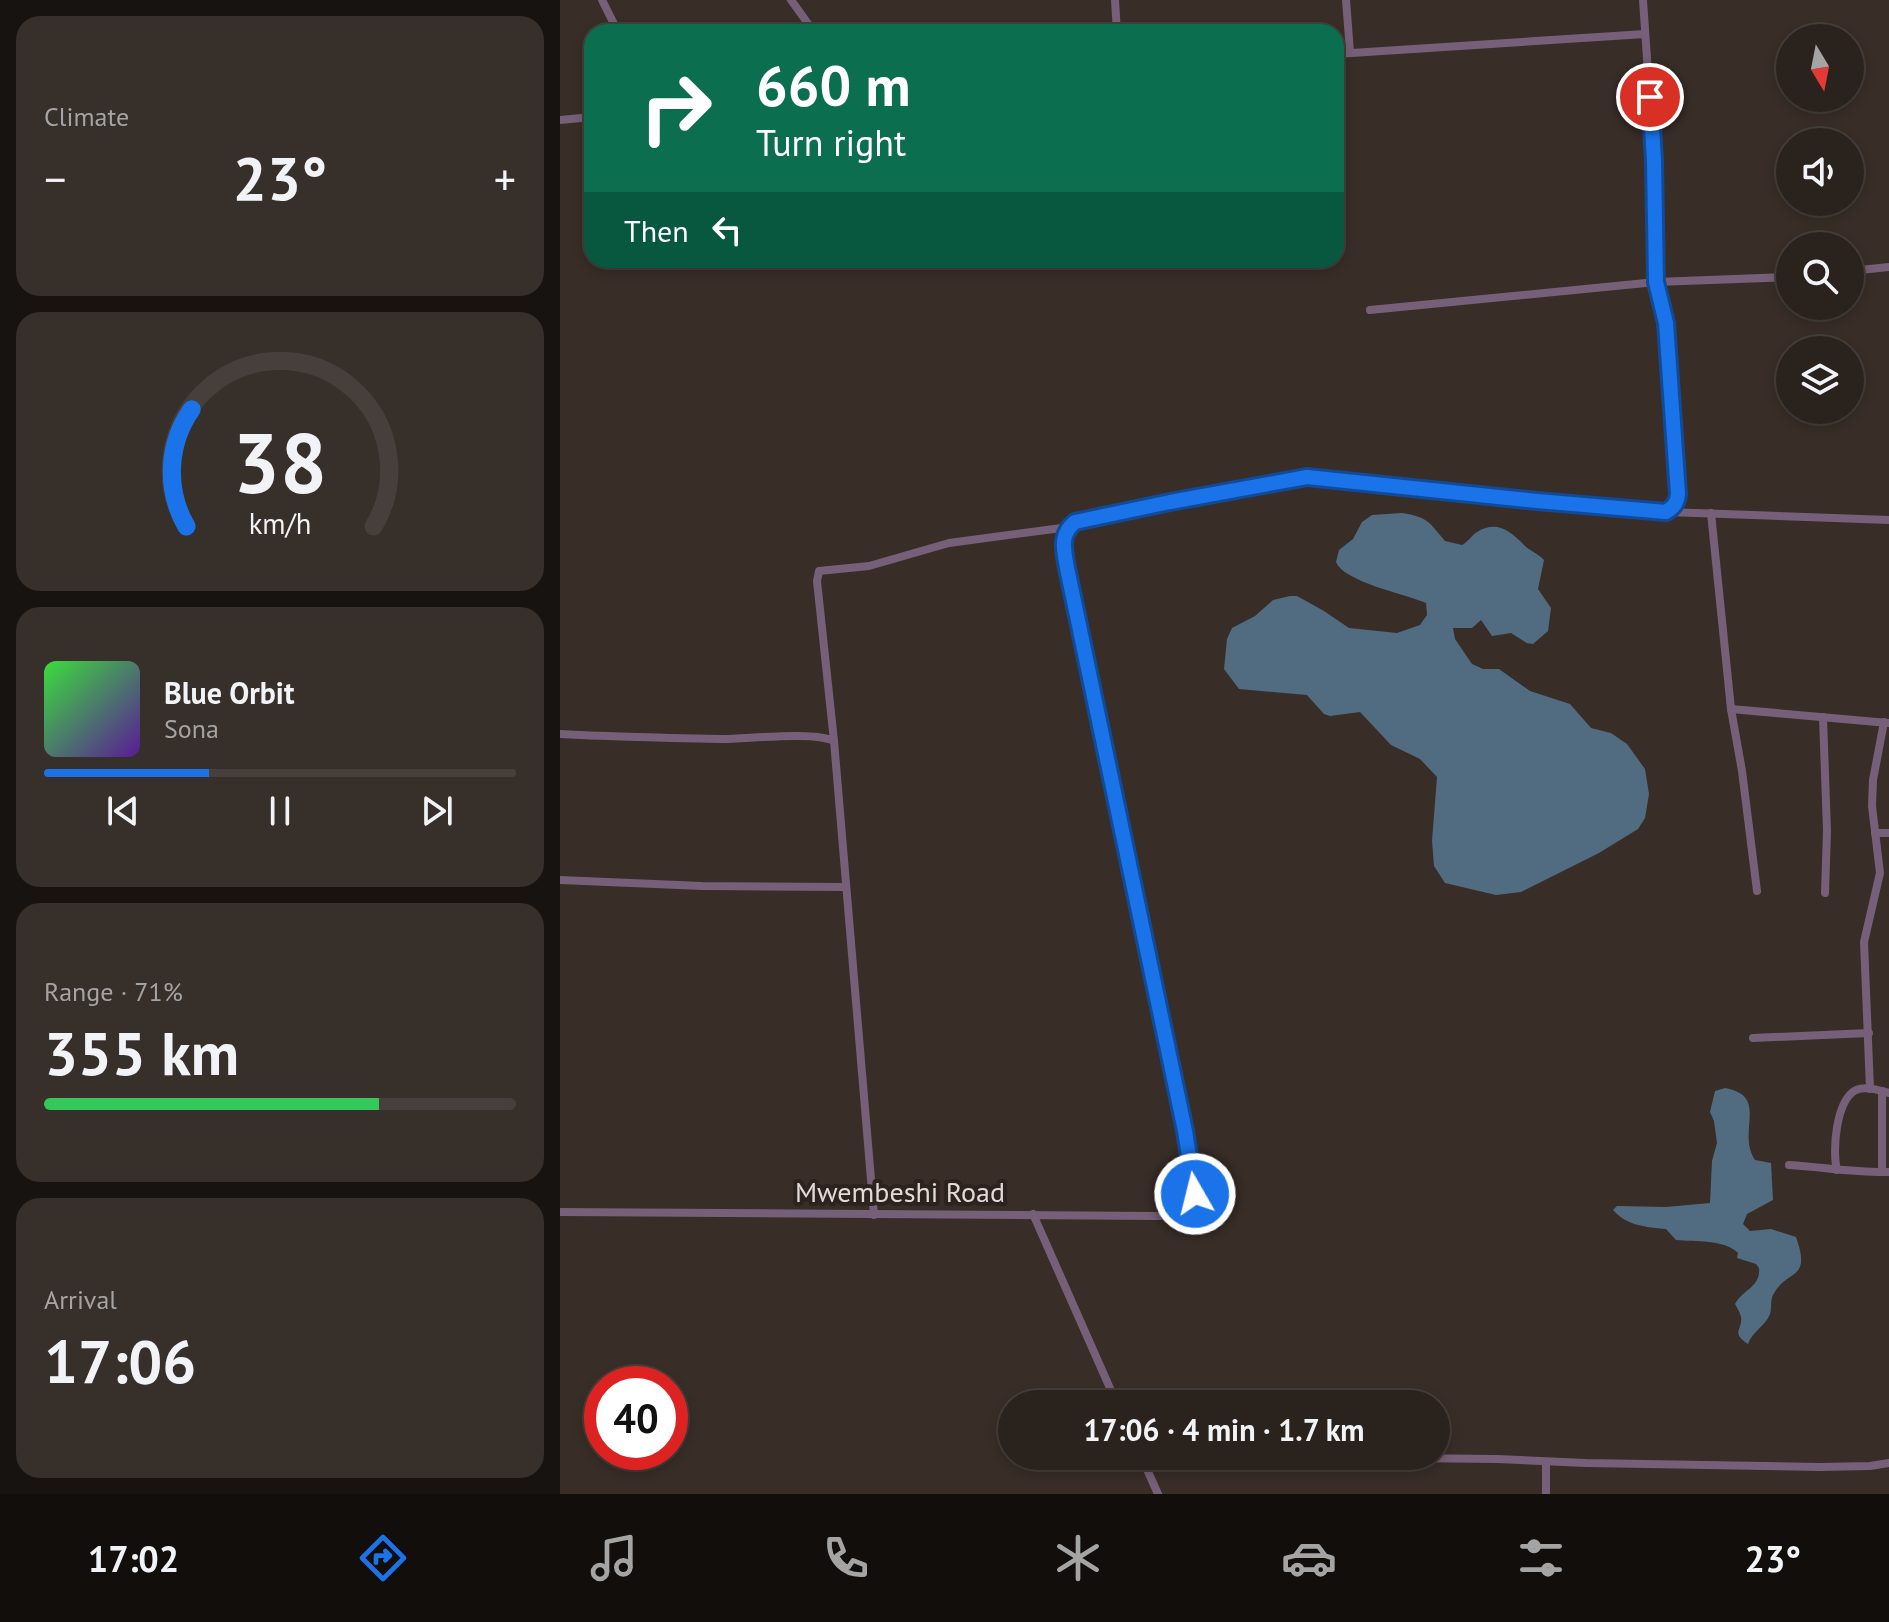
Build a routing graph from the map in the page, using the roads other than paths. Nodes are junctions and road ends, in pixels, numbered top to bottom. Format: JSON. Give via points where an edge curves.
{"nodes":[{"id":1,"x":602,"y":0,"type":"edge"},
{"id":2,"x":791,"y":0,"type":"edge"},
{"id":3,"x":1115,"y":0,"type":"edge"},
{"id":4,"x":1346,"y":0,"type":"edge"},
{"id":5,"x":1643,"y":0,"type":"edge"},
{"id":6,"x":614,"y":24,"type":"edge"},
{"id":7,"x":808,"y":24,"type":"edge"},
{"id":8,"x":1116,"y":24,"type":"edge"},
{"id":9,"x":1645,"y":34,"type":"junction"},
{"id":10,"x":1350,"y":52,"type":"junction"},
{"id":11,"x":1344,"y":53,"type":"edge"},
{"id":12,"x":584,"y":118,"type":"edge"},
{"id":13,"x":560,"y":120,"type":"edge"},
{"id":14,"x":1889,"y":267,"type":"edge"},
{"id":15,"x":1864,"y":270,"type":"edge"},
{"id":16,"x":1776,"y":278,"type":"edge"},
{"id":17,"x":1656,"y":282,"type":"junction"},
{"id":18,"x":1370,"y":310,"type":"dead end"},
{"id":19,"x":1666,"y":512,"type":"junction"},
{"id":20,"x":1711,"y":513,"type":"junction"},
{"id":21,"x":1889,"y":520,"type":"edge"},
{"id":22,"x":1069,"y":527,"type":"junction"},
{"id":23,"x":1731,"y":709,"type":"junction"},
{"id":24,"x":1823,"y":717,"type":"junction"},
{"id":25,"x":1887,"y":722,"type":"edge"},
{"id":26,"x":560,"y":734,"type":"edge"},
{"id":27,"x":834,"y":741,"type":"junction"},
{"id":28,"x":1875,"y":833,"type":"junction"},
{"id":29,"x":1889,"y":833,"type":"edge"},
{"id":30,"x":560,"y":880,"type":"edge"},
{"id":31,"x":845,"y":887,"type":"junction"},
{"id":32,"x":1757,"y":891,"type":"dead end"},
{"id":33,"x":1825,"y":893,"type":"dead end"},
{"id":34,"x":1869,"y":1033,"type":"junction"},
{"id":35,"x":1753,"y":1038,"type":"dead end"},
{"id":36,"x":1870,"y":1089,"type":"junction"},
{"id":37,"x":1886,"y":1092,"type":"edge"},
{"id":38,"x":1789,"y":1165,"type":"dead end"},
{"id":39,"x":1837,"y":1170,"type":"junction"},
{"id":40,"x":1885,"y":1172,"type":"edge"},
{"id":41,"x":560,"y":1212,"type":"edge"},
{"id":42,"x":1033,"y":1214,"type":"junction"},
{"id":43,"x":874,"y":1215,"type":"junction"},
{"id":44,"x":1111,"y":1390,"type":"edge"},
{"id":45,"x":1450,"y":1458,"type":"edge"},
{"id":46,"x":1546,"y":1462,"type":"junction"},
{"id":47,"x":1889,"y":1463,"type":"edge"},
{"id":48,"x":1147,"y":1470,"type":"edge"},
{"id":49,"x":1158,"y":1494,"type":"edge"},
{"id":50,"x":1546,"y":1494,"type":"edge"}],
"edges":[{"from":1,"to":6,"type":"street"},
{"from":2,"to":7,"type":"street"},
{"from":3,"to":8,"type":"street"},
{"from":4,"to":10,"type":"street"},
{"from":5,"to":9,"type":"street"},
{"from":9,"to":10,"type":"street"},
{"from":9,"to":17,"type":"street"},
{"from":10,"to":11,"type":"street"},
{"from":12,"to":13,"type":"street"},
{"from":14,"to":15,"type":"street"},
{"from":16,"to":17,"type":"street"},
{"from":17,"to":18,"type":"street"},
{"from":17,"to":19,"type":"street","via":[[1666,323],[1678,494]]},
{"from":19,"to":20,"type":"street"},
{"from":19,"to":22,"type":"street","via":[[1307,477]]},
{"from":20,"to":21,"type":"street"},
{"from":20,"to":23,"type":"street"},
{"from":22,"to":27,"type":"street","via":[[949,543],[869,566],[819,571]]},
{"from":22,"to":42,"type":"street","via":[[1063,539],[1067,568],[1195,1194],[1188,1210],[1177,1215]]},
{"from":23,"to":24,"type":"street"},
{"from":23,"to":32,"type":"street"},
{"from":24,"to":25,"type":"street"},
{"from":24,"to":33,"type":"street"},
{"from":25,"to":28,"type":"street","via":[[1873,780]]},
{"from":26,"to":27,"type":"street"},
{"from":27,"to":31,"type":"street"},
{"from":28,"to":29,"type":"street"},
{"from":28,"to":34,"type":"street","via":[[1880,873],[1864,942]]},
{"from":30,"to":31,"type":"street"},
{"from":31,"to":43,"type":"street"},
{"from":34,"to":35,"type":"street"},
{"from":34,"to":36,"type":"street"},
{"from":36,"to":37,"type":"street"},
{"from":36,"to":39,"type":"street","via":[[1853,1092],[1840,1114]]},
{"from":37,"to":40,"type":"street"},
{"from":38,"to":39,"type":"street"},
{"from":39,"to":40,"type":"street"},
{"from":41,"to":43,"type":"street","name":"Mwembeshi Road"},
{"from":42,"to":43,"type":"street","name":"Mwembeshi Road"},
{"from":42,"to":44,"type":"street","name":"Mwembeshi Road"},
{"from":45,"to":46,"type":"street"},
{"from":46,"to":47,"type":"street","via":[[1820,1467]]},
{"from":46,"to":50,"type":"street"},
{"from":48,"to":49,"type":"street"}]}
